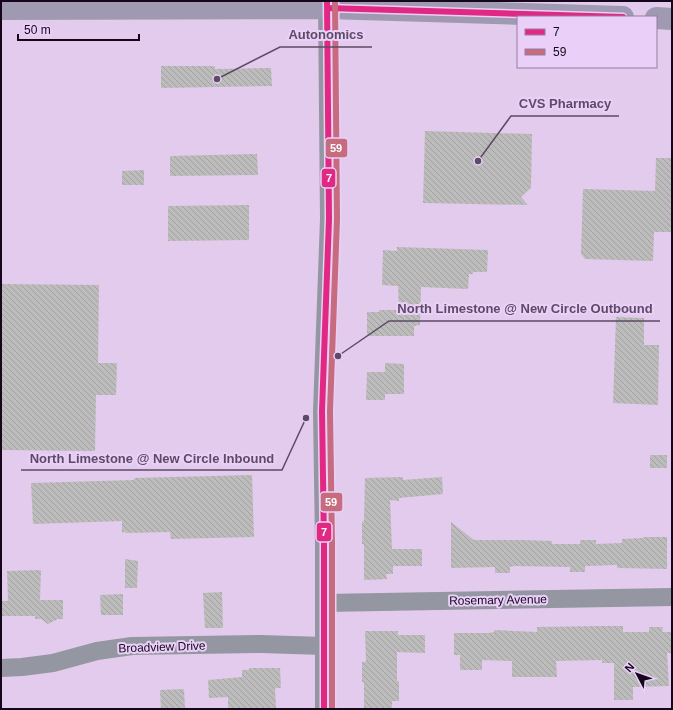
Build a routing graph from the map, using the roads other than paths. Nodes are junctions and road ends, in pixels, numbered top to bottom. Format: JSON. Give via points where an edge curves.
{"nodes":[{"id":1,"x":327,"y":5,"type":"edge"},
{"id":2,"x":1,"y":9,"type":"edge"},
{"id":3,"x":597,"y":16,"type":"edge"},
{"id":4,"x":657,"y":18,"type":"edge"},
{"id":5,"x":672,"y":19,"type":"edge"},
{"id":6,"x":672,"y":597,"type":"edge"},
{"id":7,"x":324,"y":604,"type":"junction"},
{"id":8,"x":324,"y":646,"type":"junction"},
{"id":9,"x":1,"y":668,"type":"edge"},
{"id":10,"x":324,"y":709,"type":"edge"}],
"edges":[{"from":1,"to":2,"type":"highway"},
{"from":1,"to":3,"type":"highway"},
{"from":1,"to":7,"type":"street","via":[[329,219],[322,411]]},
{"from":4,"to":5,"type":"highway"},
{"from":6,"to":7,"type":"street","name":"Rosemary Avenue"},
{"from":7,"to":8,"type":"street"},
{"from":8,"to":9,"type":"street","name":"Broadview Drive","via":[[132,646],[97,651],[53,663]]},
{"from":8,"to":10,"type":"street"}]}
